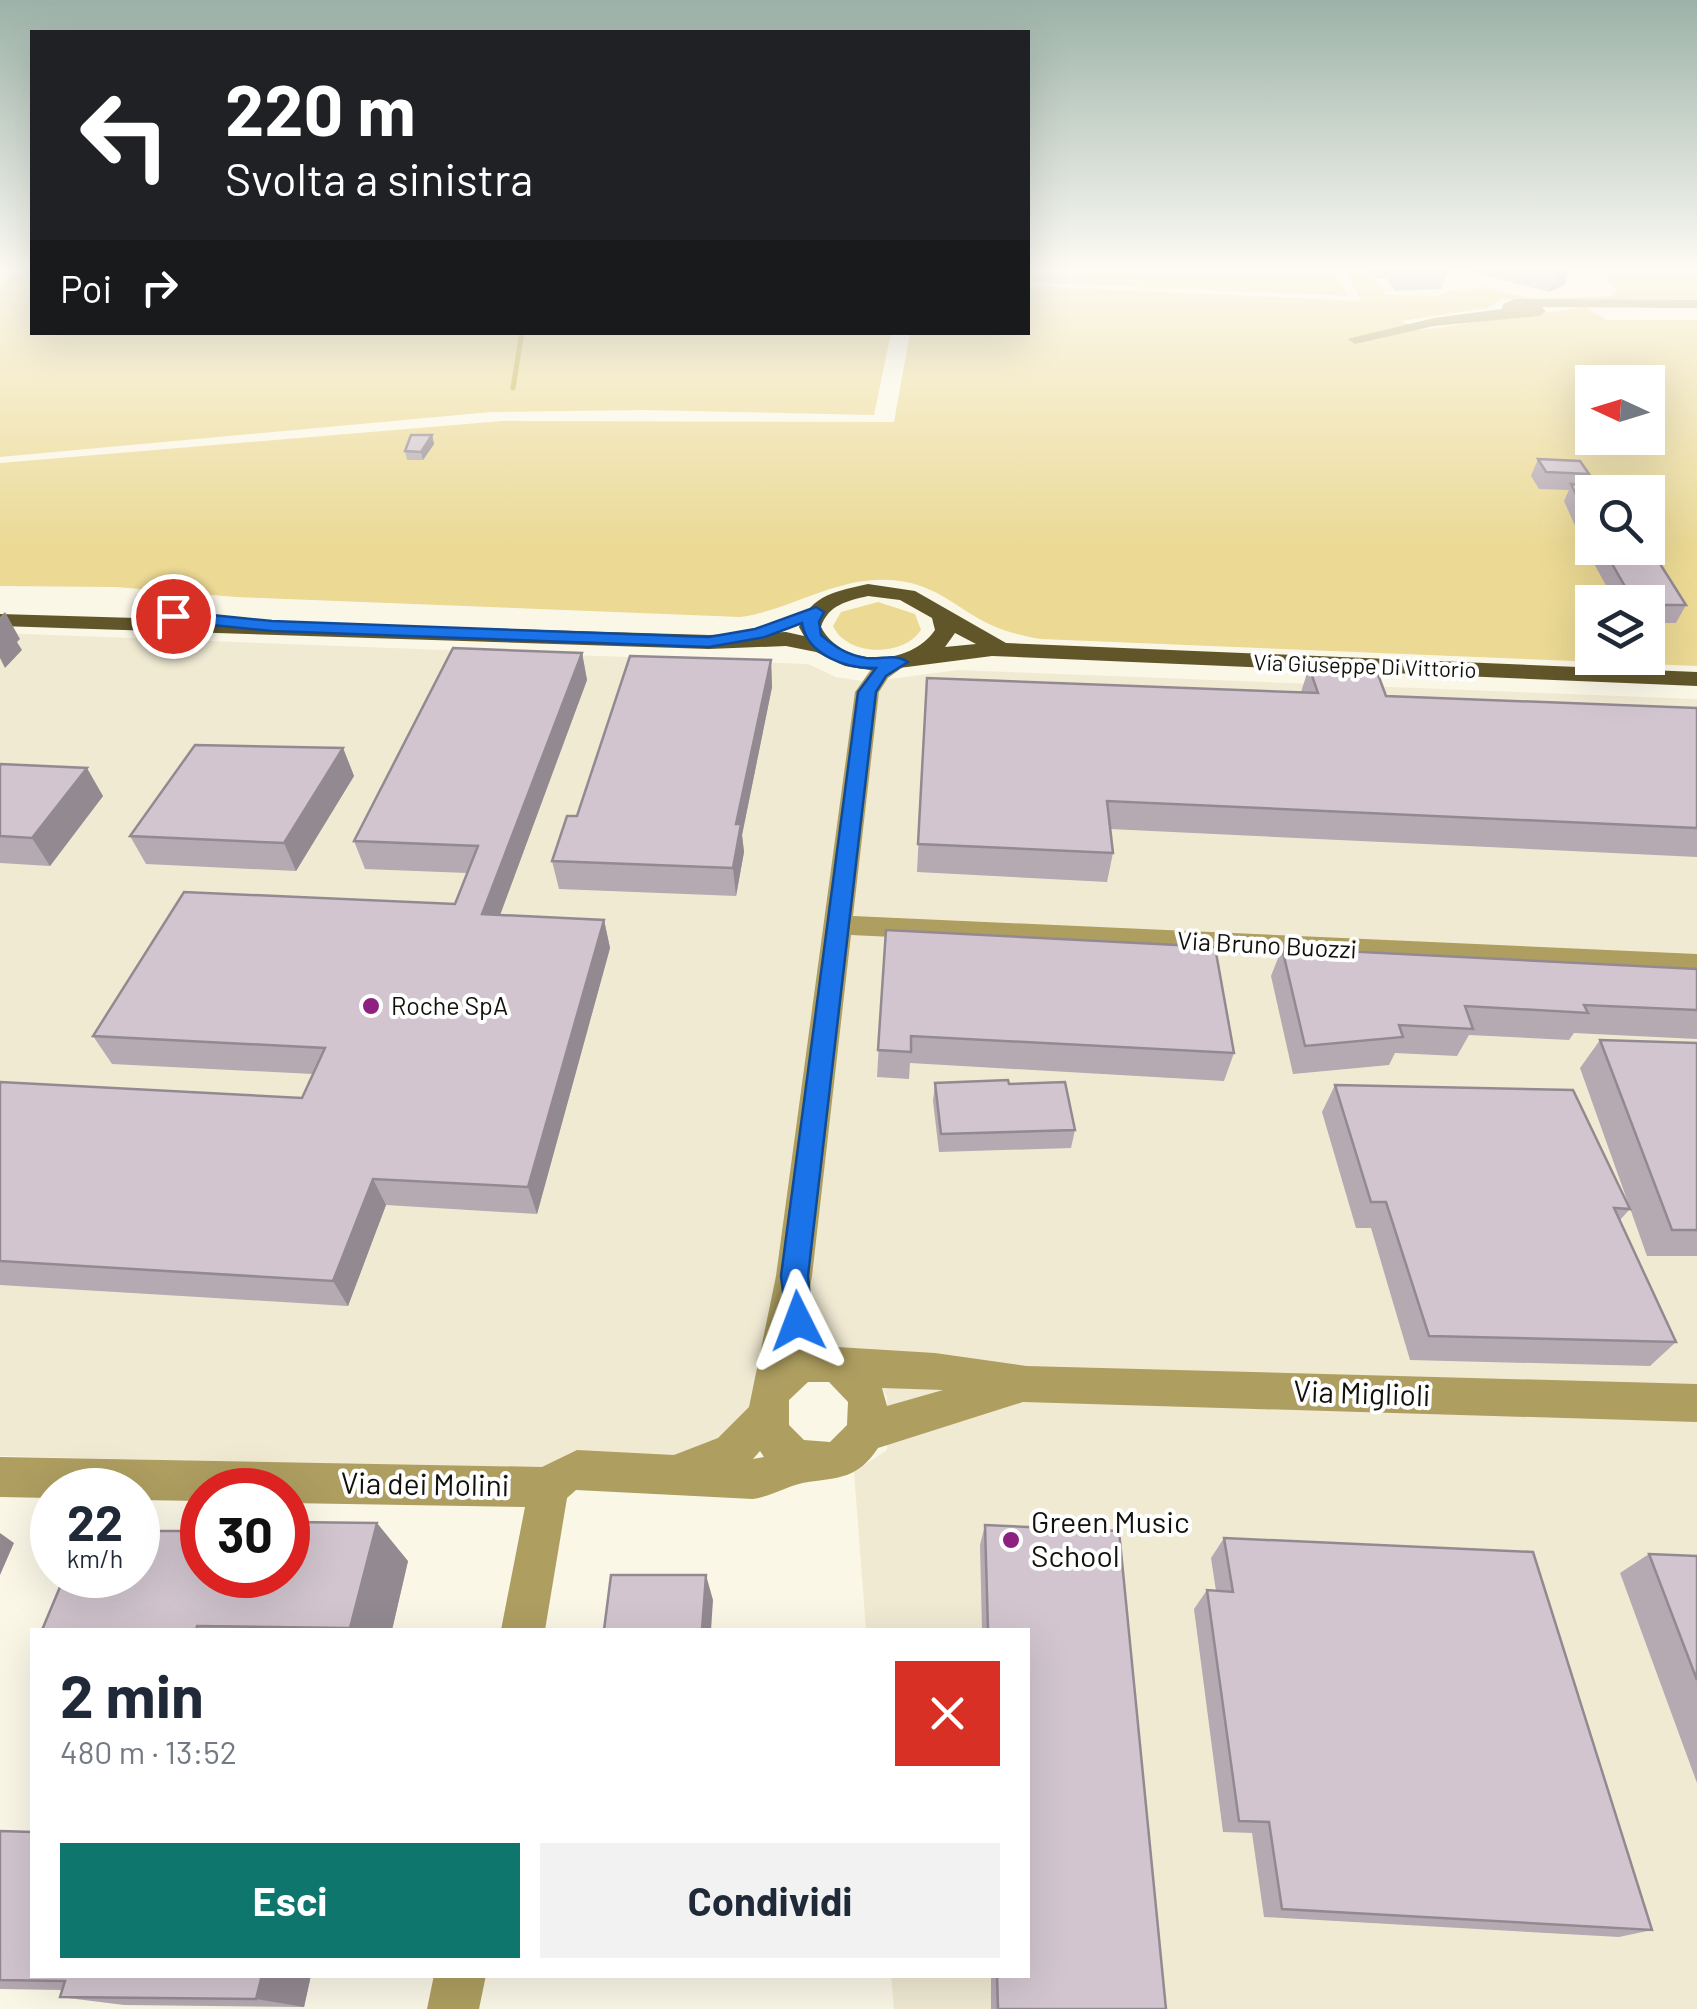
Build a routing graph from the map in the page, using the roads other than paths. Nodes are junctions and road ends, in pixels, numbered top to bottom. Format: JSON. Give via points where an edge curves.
{"nodes":[{"id":1,"x":0,"y":606,"type":"edge"},
{"id":2,"x":816,"y":612,"type":"junction"},
{"id":3,"x":942,"y":615,"type":"junction"},
{"id":4,"x":0,"y":620,"type":"edge"},
{"id":5,"x":272,"y":626,"type":"junction"},
{"id":6,"x":709,"y":642,"type":"junction"},
{"id":7,"x":820,"y":646,"type":"junction"},
{"id":8,"x":1034,"y":652,"type":"junction"},
{"id":9,"x":910,"y":659,"type":"junction"},
{"id":10,"x":848,"y":660,"type":"junction"},
{"id":11,"x":1697,"y":679,"type":"edge"},
{"id":12,"x":867,"y":692,"type":"junction"},
{"id":13,"x":838,"y":925,"type":"junction"},
{"id":14,"x":1697,"y":965,"type":"edge"},
{"id":15,"x":794,"y":1276,"type":"junction"},
{"id":16,"x":831,"y":1365,"type":"junction"},
{"id":17,"x":1026,"y":1384,"type":"junction"},
{"id":18,"x":771,"y":1402,"type":"junction"},
{"id":19,"x":1697,"y":1403,"type":"edge"},
{"id":20,"x":866,"y":1432,"type":"junction"},
{"id":21,"x":806,"y":1462,"type":"junction"},
{"id":22,"x":676,"y":1473,"type":"junction"},
{"id":23,"x":0,"y":1477,"type":"edge"},
{"id":24,"x":549,"y":1487,"type":"junction"},
{"id":25,"x":523,"y":1628,"type":"edge"},
{"id":26,"x":459,"y":1978,"type":"edge"},
{"id":27,"x":453,"y":2009,"type":"edge"}],
"edges":[{"from":1,"to":5,"type":"main road"},
{"from":2,"to":3,"type":"main road","name":"Via Giuseppe Di Vittorio","via":[[838,597],[877,590],[914,596]]},
{"from":2,"to":6,"type":"main road"},
{"from":2,"to":7,"type":"main road","via":[[810,627]]},
{"from":3,"to":8,"type":"main road","name":"Via Giuseppe Di Vittorio","via":[[970,634]]},
{"from":3,"to":9,"type":"main road","via":[[942,639]]},
{"from":4,"to":5,"type":"main road"},
{"from":5,"to":6,"type":"main road"},
{"from":6,"to":7,"type":"main road","via":[[786,639]]},
{"from":7,"to":10,"type":"main road"},
{"from":8,"to":9,"type":"main road","name":"Via Giuseppe Di Vittorio","via":[[966,649]]},
{"from":8,"to":11,"type":"main road","name":"Via Giuseppe Di Vittorio"},
{"from":9,"to":10,"type":"main road","name":"Via Giuseppe Di Vittorio"},
{"from":9,"to":12,"type":"street","via":[[880,672]]},
{"from":10,"to":12,"type":"street","via":[[861,672]]},
{"from":12,"to":13,"type":"street"},
{"from":13,"to":14,"type":"street","name":"Via Bruno Buozzi"},
{"from":13,"to":15,"type":"street"},
{"from":15,"to":16,"type":"street","via":[[798,1321]]},
{"from":15,"to":18,"type":"street"},
{"from":16,"to":17,"type":"street"},
{"from":16,"to":18,"type":"street","via":[[793,1371]]},
{"from":16,"to":20,"type":"street","via":[[865,1389]]},
{"from":17,"to":19,"type":"street","name":"Via Miglioli"},
{"from":17,"to":20,"type":"street"},
{"from":18,"to":21,"type":"street","via":[[774,1438]]},
{"from":18,"to":22,"type":"street","via":[[732,1452]]},
{"from":20,"to":21,"type":"street","via":[[840,1458]]},
{"from":21,"to":22,"type":"street","via":[[754,1479]]},
{"from":22,"to":24,"type":"street","via":[[577,1470]]},
{"from":23,"to":24,"type":"street","name":"Via dei Molini"},
{"from":24,"to":25,"type":"street"},
{"from":26,"to":27,"type":"street"}]}
